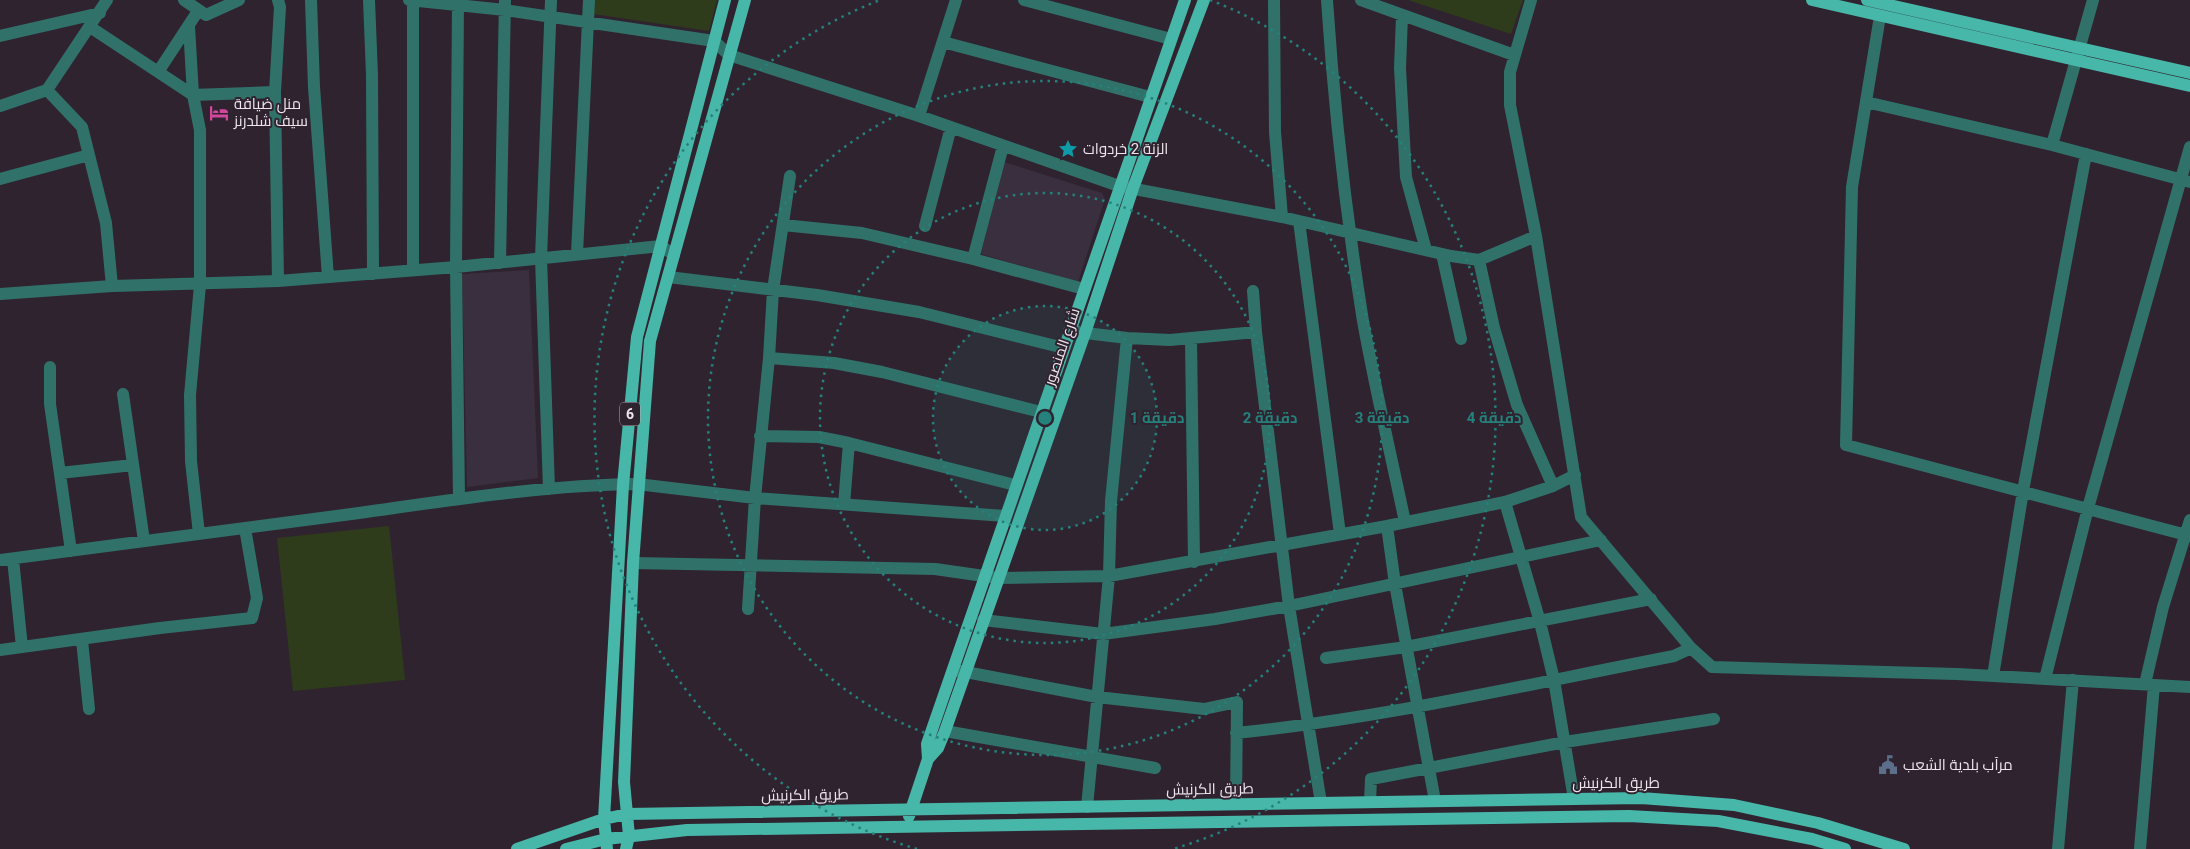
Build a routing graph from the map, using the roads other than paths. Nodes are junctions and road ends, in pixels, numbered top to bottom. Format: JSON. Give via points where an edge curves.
{"nodes":[{"id":1,"x":107,"y":0,"type":"edge"},
{"id":2,"x":184,"y":0,"type":"edge"},
{"id":3,"x":239,"y":0,"type":"edge"},
{"id":4,"x":278,"y":0,"type":"edge"},
{"id":5,"x":311,"y":0,"type":"edge"},
{"id":6,"x":368,"y":0,"type":"edge"},
{"id":7,"x":409,"y":0,"type":"edge"},
{"id":8,"x":413,"y":0,"type":"edge"},
{"id":9,"x":551,"y":0,"type":"edge"},
{"id":10,"x":589,"y":0,"type":"edge"},
{"id":11,"x":725,"y":0,"type":"edge"},
{"id":12,"x":745,"y":0,"type":"edge"},
{"id":13,"x":956,"y":0,"type":"edge"},
{"id":14,"x":1024,"y":0,"type":"edge"},
{"id":15,"x":1185,"y":0,"type":"edge"},
{"id":16,"x":1204,"y":0,"type":"edge"},
{"id":17,"x":1274,"y":0,"type":"edge"},
{"id":18,"x":1327,"y":0,"type":"edge"},
{"id":19,"x":1361,"y":0,"type":"edge"},
{"id":20,"x":1531,"y":0,"type":"edge"},
{"id":21,"x":1812,"y":0,"type":"edge"},
{"id":22,"x":1867,"y":0,"type":"edge"},
{"id":23,"x":2093,"y":0,"type":"edge"},
{"id":24,"x":458,"y":3,"type":"edge"},
{"id":25,"x":505,"y":5,"type":"edge"},
{"id":26,"x":198,"y":11,"type":"junction"},
{"id":27,"x":100,"y":14,"type":"junction"},
{"id":28,"x":1402,"y":16,"type":"junction"},
{"id":29,"x":1880,"y":16,"type":"junction"},
{"id":30,"x":550,"y":17,"type":"junction"},
{"id":31,"x":588,"y":22,"type":"junction"},
{"id":32,"x":189,"y":26,"type":"junction"},
{"id":33,"x":90,"y":27,"type":"junction"},
{"id":34,"x":0,"y":36,"type":"edge"},
{"id":35,"x":1170,"y":38,"type":"junction"},
{"id":36,"x":714,"y":41,"type":"junction"},
{"id":37,"x":943,"y":42,"type":"junction"},
{"id":38,"x":2078,"y":54,"type":"junction"},
{"id":39,"x":729,"y":55,"type":"junction"},
{"id":40,"x":1514,"y":55,"type":"junction"},
{"id":41,"x":158,"y":72,"type":"junction"},
{"id":42,"x":2190,"y":73,"type":"edge"},
{"id":43,"x":2190,"y":86,"type":"edge"},
{"id":44,"x":47,"y":90,"type":"junction"},
{"id":45,"x":275,"y":92,"type":"junction"},
{"id":46,"x":193,"y":95,"type":"junction"},
{"id":47,"x":1150,"y":97,"type":"junction"},
{"id":48,"x":1866,"y":102,"type":"junction"},
{"id":49,"x":0,"y":106,"type":"edge"},
{"id":50,"x":919,"y":116,"type":"junction"},
{"id":51,"x":951,"y":127,"type":"junction"},
{"id":52,"x":2052,"y":145,"type":"junction"},
{"id":53,"x":1003,"y":146,"type":"junction"},
{"id":54,"x":2190,"y":147,"type":"edge"},
{"id":55,"x":2086,"y":154,"type":"junction"},
{"id":56,"x":89,"y":155,"type":"junction"},
{"id":57,"x":790,"y":176,"type":"dead end"},
{"id":58,"x":0,"y":178,"type":"edge"},
{"id":59,"x":2185,"y":181,"type":"edge"},
{"id":60,"x":1120,"y":186,"type":"junction"},
{"id":61,"x":1133,"y":188,"type":"junction"},
{"id":62,"x":1282,"y":217,"type":"junction"},
{"id":63,"x":1299,"y":220,"type":"junction"},
{"id":64,"x":783,"y":225,"type":"junction"},
{"id":65,"x":925,"y":226,"type":"dead end"},
{"id":66,"x":1350,"y":232,"type":"junction"},
{"id":67,"x":1536,"y":236,"type":"junction"},
{"id":68,"x":661,"y":246,"type":"junction"},
{"id":69,"x":1426,"y":250,"type":"junction"},
{"id":70,"x":578,"y":254,"type":"junction"},
{"id":71,"x":1442,"y":254,"type":"junction"},
{"id":72,"x":674,"y":255,"type":"junction"},
{"id":73,"x":541,"y":258,"type":"junction"},
{"id":74,"x":973,"y":259,"type":"junction"},
{"id":75,"x":1479,"y":260,"type":"junction"},
{"id":76,"x":500,"y":263,"type":"junction"},
{"id":77,"x":456,"y":267,"type":"junction"},
{"id":78,"x":412,"y":270,"type":"junction"},
{"id":79,"x":373,"y":274,"type":"junction"},
{"id":80,"x":328,"y":277,"type":"junction"},
{"id":81,"x":668,"y":277,"type":"junction"},
{"id":82,"x":278,"y":281,"type":"junction"},
{"id":83,"x":200,"y":284,"type":"junction"},
{"id":84,"x":112,"y":286,"type":"junction"},
{"id":85,"x":1084,"y":289,"type":"junction"},
{"id":86,"x":773,"y":290,"type":"junction"},
{"id":87,"x":1254,"y":291,"type":"dead end"},
{"id":88,"x":0,"y":294,"type":"edge"},
{"id":89,"x":1069,"y":331,"type":"junction"},
{"id":90,"x":1256,"y":332,"type":"junction"},
{"id":91,"x":1085,"y":333,"type":"junction"},
{"id":92,"x":1127,"y":338,"type":"junction"},
{"id":93,"x":1191,"y":339,"type":"junction"},
{"id":94,"x":1460,"y":339,"type":"dead end"},
{"id":95,"x":1064,"y":348,"type":"junction"},
{"id":96,"x":769,"y":358,"type":"junction"},
{"id":97,"x":50,"y":367,"type":"dead end"},
{"id":98,"x":123,"y":394,"type":"dead end"},
{"id":99,"x":1041,"y":412,"type":"junction"},
{"id":100,"x":760,"y":436,"type":"junction"},
{"id":101,"x":850,"y":442,"type":"junction"},
{"id":102,"x":133,"y":466,"type":"junction"},
{"id":103,"x":60,"y":473,"type":"junction"},
{"id":104,"x":1575,"y":475,"type":"junction"},
{"id":105,"x":637,"y":484,"type":"junction"},
{"id":106,"x":623,"y":485,"type":"junction"},
{"id":107,"x":1015,"y":485,"type":"junction"},
{"id":108,"x":1553,"y":486,"type":"junction"},
{"id":109,"x":549,"y":489,"type":"junction"},
{"id":110,"x":2023,"y":491,"type":"junction"},
{"id":111,"x":755,"y":498,"type":"junction"},
{"id":112,"x":459,"y":499,"type":"junction"},
{"id":113,"x":1505,"y":502,"type":"junction"},
{"id":114,"x":844,"y":504,"type":"junction"},
{"id":115,"x":2088,"y":508,"type":"junction"},
{"id":116,"x":1005,"y":516,"type":"junction"},
{"id":117,"x":2190,"y":520,"type":"edge"},
{"id":118,"x":1404,"y":522,"type":"junction"},
{"id":119,"x":1386,"y":526,"type":"junction"},
{"id":120,"x":245,"y":528,"type":"junction"},
{"id":121,"x":199,"y":534,"type":"junction"},
{"id":122,"x":1340,"y":534,"type":"junction"},
{"id":123,"x":2188,"y":535,"type":"edge"},
{"id":124,"x":1601,"y":540,"type":"junction"},
{"id":125,"x":144,"y":541,"type":"junction"},
{"id":126,"x":1283,"y":545,"type":"junction"},
{"id":127,"x":71,"y":551,"type":"junction"},
{"id":128,"x":1522,"y":557,"type":"junction"},
{"id":129,"x":13,"y":559,"type":"junction"},
{"id":130,"x":0,"y":560,"type":"edge"},
{"id":131,"x":1194,"y":562,"type":"junction"},
{"id":132,"x":633,"y":563,"type":"junction"},
{"id":133,"x":751,"y":565,"type":"junction"},
{"id":134,"x":984,"y":575,"type":"junction"},
{"id":135,"x":1109,"y":576,"type":"junction"},
{"id":136,"x":998,"y":578,"type":"junction"},
{"id":137,"x":1395,"y":584,"type":"junction"},
{"id":138,"x":1650,"y":599,"type":"junction"},
{"id":139,"x":1290,"y":606,"type":"junction"},
{"id":140,"x":748,"y":609,"type":"dead end"},
{"id":141,"x":983,"y":620,"type":"junction"},
{"id":142,"x":1540,"y":622,"type":"junction"},
{"id":143,"x":1103,"y":634,"type":"junction"},
{"id":144,"x":82,"y":640,"type":"junction"},
{"id":145,"x":22,"y":647,"type":"junction"},
{"id":146,"x":1406,"y":647,"type":"junction"},
{"id":147,"x":1691,"y":648,"type":"junction"},
{"id":148,"x":0,"y":650,"type":"edge"},
{"id":149,"x":1326,"y":658,"type":"dead end"},
{"id":150,"x":958,"y":671,"type":"junction"},
{"id":151,"x":1993,"y":676,"type":"junction"},
{"id":152,"x":2045,"y":679,"type":"junction"},
{"id":153,"x":1554,"y":680,"type":"junction"},
{"id":154,"x":2073,"y":680,"type":"junction"},
{"id":155,"x":2150,"y":685,"type":"junction"},
{"id":156,"x":2190,"y":687,"type":"edge"},
{"id":157,"x":1097,"y":697,"type":"junction"},
{"id":158,"x":1417,"y":706,"type":"junction"},
{"id":159,"x":89,"y":709,"type":"dead end"},
{"id":160,"x":1714,"y":719,"type":"dead end"},
{"id":161,"x":1309,"y":725,"type":"junction"},
{"id":162,"x":945,"y":731,"type":"junction"},
{"id":163,"x":1236,"y":733,"type":"junction"},
{"id":164,"x":1565,"y":742,"type":"junction"},
{"id":165,"x":1092,"y":757,"type":"junction"},
{"id":166,"x":928,"y":759,"type":"junction"},
{"id":167,"x":1428,"y":767,"type":"junction"},
{"id":168,"x":1155,"y":768,"type":"dead end"},
{"id":169,"x":1574,"y":799,"type":"junction"},
{"id":170,"x":1434,"y":801,"type":"junction"},
{"id":171,"x":1370,"y":802,"type":"junction"},
{"id":172,"x":1321,"y":803,"type":"junction"},
{"id":173,"x":1236,"y":804,"type":"junction"},
{"id":174,"x":1087,"y":807,"type":"junction"},
{"id":175,"x":910,"y":810,"type":"junction"},
{"id":176,"x":831,"y":811,"type":"junction"},
{"id":177,"x":627,"y":814,"type":"junction"},
{"id":178,"x":604,"y":819,"type":"junction"},
{"id":179,"x":908,"y":826,"type":"junction"},
{"id":180,"x":829,"y":827,"type":"junction"},
{"id":181,"x":629,"y":836,"type":"junction"},
{"id":182,"x":606,"y":844,"type":"edge"},
{"id":183,"x":517,"y":849,"type":"edge"},
{"id":184,"x":566,"y":849,"type":"edge"},
{"id":185,"x":626,"y":849,"type":"edge"},
{"id":186,"x":1845,"y":849,"type":"edge"},
{"id":187,"x":1904,"y":849,"type":"edge"},
{"id":188,"x":2058,"y":849,"type":"edge"},
{"id":189,"x":2140,"y":849,"type":"edge"}],
"edges":[{"from":1,"to":27,"type":"street"},
{"from":2,"to":26,"type":"street"},
{"from":3,"to":26,"type":"street","via":[[206,15]]},
{"from":4,"to":45,"type":"street"},
{"from":5,"to":80,"type":"street"},
{"from":6,"to":79,"type":"street","via":[[372,75]]},
{"from":7,"to":8,"type":"street"},
{"from":8,"to":24,"type":"street"},
{"from":8,"to":78,"type":"street"},
{"from":9,"to":30,"type":"street"},
{"from":10,"to":31,"type":"street"},
{"from":11,"to":36,"type":"main road","number":"6"},
{"from":12,"to":39,"type":"main road","number":"6"},
{"from":13,"to":37,"type":"street"},
{"from":14,"to":35,"type":"street"},
{"from":15,"to":35,"type":"main road","name":"شارع المنصور"},
{"from":16,"to":61,"type":"main road","name":"شارع المنصور"},
{"from":17,"to":62,"type":"street","via":[[1275,132]]},
{"from":18,"to":66,"type":"street","via":[[1333,89]]},
{"from":19,"to":28,"type":"street"},
{"from":20,"to":40,"type":"street"},
{"from":21,"to":29,"type":"main road"},
{"from":22,"to":38,"type":"main road"},
{"from":23,"to":38,"type":"street"},
{"from":24,"to":25,"type":"street"},
{"from":24,"to":77,"type":"street"},
{"from":25,"to":30,"type":"street"},
{"from":25,"to":76,"type":"street"},
{"from":26,"to":32,"type":"street"},
{"from":27,"to":33,"type":"street"},
{"from":27,"to":34,"type":"street"},
{"from":28,"to":40,"type":"street"},
{"from":28,"to":69,"type":"street","via":[[1400,68],[1406,177]]},
{"from":29,"to":38,"type":"main road"},
{"from":29,"to":48,"type":"street"},
{"from":30,"to":31,"type":"street"},
{"from":30,"to":73,"type":"street"},
{"from":31,"to":36,"type":"street"},
{"from":31,"to":70,"type":"street"},
{"from":32,"to":41,"type":"street"},
{"from":32,"to":46,"type":"street"},
{"from":33,"to":41,"type":"street"},
{"from":33,"to":44,"type":"street"},
{"from":35,"to":47,"type":"main road","name":"شارع المنصور"},
{"from":36,"to":39,"type":"street"},
{"from":36,"to":68,"type":"main road","number":"6"},
{"from":37,"to":47,"type":"street"},
{"from":37,"to":50,"type":"street"},
{"from":38,"to":42,"type":"main road"},
{"from":38,"to":43,"type":"main road"},
{"from":38,"to":52,"type":"street"},
{"from":39,"to":50,"type":"street"},
{"from":39,"to":72,"type":"main road","number":"6"},
{"from":40,"to":67,"type":"street","via":[[1510,72],[1510,105]]},
{"from":41,"to":46,"type":"street"},
{"from":44,"to":49,"type":"street"},
{"from":44,"to":56,"type":"street","via":[[82,127]]},
{"from":45,"to":46,"type":"street"},
{"from":45,"to":82,"type":"street"},
{"from":46,"to":83,"type":"street","via":[[200,130]]},
{"from":47,"to":60,"type":"main road","name":"شارع المنصور"},
{"from":48,"to":52,"type":"street"},
{"from":48,"to":110,"type":"street","via":[[1852,187],[1846,445]]},
{"from":50,"to":51,"type":"street"},
{"from":51,"to":53,"type":"street"},
{"from":51,"to":65,"type":"street"},
{"from":52,"to":55,"type":"street"},
{"from":53,"to":60,"type":"street"},
{"from":53,"to":74,"type":"street"},
{"from":54,"to":59,"type":"street"},
{"from":55,"to":59,"type":"street"},
{"from":55,"to":110,"type":"street"},
{"from":56,"to":58,"type":"street"},
{"from":56,"to":84,"type":"street","via":[[106,223]]},
{"from":57,"to":64,"type":"street"},
{"from":59,"to":115,"type":"street"},
{"from":60,"to":61,"type":"street"},
{"from":60,"to":85,"type":"main road","name":"شارع المنصور"},
{"from":61,"to":62,"type":"street"},
{"from":61,"to":91,"type":"main road","name":"شارع المنصور"},
{"from":62,"to":63,"type":"street"},
{"from":63,"to":66,"type":"street"},
{"from":63,"to":122,"type":"street"},
{"from":64,"to":74,"type":"street","via":[[862,233]]},
{"from":64,"to":86,"type":"street"},
{"from":66,"to":69,"type":"street"},
{"from":66,"to":118,"type":"street","via":[[1364,322]]},
{"from":67,"to":75,"type":"street"},
{"from":67,"to":104,"type":"street"},
{"from":68,"to":70,"type":"street"},
{"from":68,"to":72,"type":"street"},
{"from":68,"to":106,"type":"main road","number":"6","via":[[637,337]]},
{"from":69,"to":71,"type":"street"},
{"from":70,"to":73,"type":"street"},
{"from":71,"to":75,"type":"street"},
{"from":71,"to":94,"type":"street"},
{"from":72,"to":81,"type":"main road","number":"6"},
{"from":73,"to":76,"type":"street"},
{"from":73,"to":109,"type":"street"},
{"from":74,"to":85,"type":"street"},
{"from":75,"to":108,"type":"street","via":[[1494,328],[1517,405]]},
{"from":76,"to":77,"type":"street"},
{"from":77,"to":78,"type":"street"},
{"from":77,"to":112,"type":"street"},
{"from":78,"to":79,"type":"street"},
{"from":79,"to":80,"type":"street"},
{"from":80,"to":82,"type":"street"},
{"from":81,"to":86,"type":"street"},
{"from":81,"to":105,"type":"main road","number":"6","via":[[650,341]]},
{"from":82,"to":83,"type":"street"},
{"from":83,"to":84,"type":"street"},
{"from":83,"to":121,"type":"street","via":[[190,395],[191,461]]},
{"from":84,"to":88,"type":"street"},
{"from":85,"to":89,"type":"main road","name":"شارع المنصور"},
{"from":86,"to":95,"type":"street","via":[[919,312]]},
{"from":86,"to":96,"type":"street"},
{"from":87,"to":90,"type":"street"},
{"from":89,"to":91,"type":"street"},
{"from":89,"to":95,"type":"main road","name":"شارع المنصور"},
{"from":90,"to":93,"type":"street"},
{"from":90,"to":126,"type":"street"},
{"from":91,"to":92,"type":"street"},
{"from":91,"to":136,"type":"main road","name":"شارع المنصور"},
{"from":92,"to":93,"type":"street"},
{"from":92,"to":135,"type":"street","via":[[1111,501]]},
{"from":93,"to":131,"type":"street"},
{"from":95,"to":99,"type":"main road","name":"شارع المنصور"},
{"from":96,"to":99,"type":"street","via":[[834,363],[882,372]]},
{"from":96,"to":100,"type":"street"},
{"from":97,"to":103,"type":"street","via":[[50,404]]},
{"from":98,"to":102,"type":"street"},
{"from":99,"to":107,"type":"main road","name":"شارع المنصور"},
{"from":100,"to":101,"type":"street","via":[[819,437]]},
{"from":100,"to":111,"type":"street"},
{"from":101,"to":107,"type":"street"},
{"from":101,"to":114,"type":"street"},
{"from":102,"to":103,"type":"street"},
{"from":102,"to":125,"type":"street"},
{"from":103,"to":127,"type":"street"},
{"from":104,"to":108,"type":"street"},
{"from":104,"to":124,"type":"street","via":[[1582,516]]},
{"from":105,"to":106,"type":"street"},
{"from":105,"to":111,"type":"street"},
{"from":105,"to":132,"type":"main road","number":"6"},
{"from":106,"to":109,"type":"street"},
{"from":106,"to":178,"type":"main road","number":"6"},
{"from":107,"to":116,"type":"main road","name":"شارع المنصور"},
{"from":108,"to":113,"type":"street"},
{"from":109,"to":112,"type":"street"},
{"from":110,"to":115,"type":"street"},
{"from":110,"to":151,"type":"street"},
{"from":111,"to":114,"type":"street"},
{"from":111,"to":133,"type":"street"},
{"from":112,"to":120,"type":"street"},
{"from":113,"to":118,"type":"street"},
{"from":113,"to":128,"type":"street"},
{"from":114,"to":116,"type":"street"},
{"from":115,"to":123,"type":"street"},
{"from":115,"to":152,"type":"street"},
{"from":116,"to":134,"type":"main road","name":"شارع المنصور"},
{"from":117,"to":123,"type":"street"},
{"from":118,"to":119,"type":"street"},
{"from":119,"to":122,"type":"street"},
{"from":119,"to":137,"type":"street"},
{"from":120,"to":121,"type":"street"},
{"from":120,"to":144,"type":"street","via":[[257,598],[252,618]]},
{"from":121,"to":125,"type":"street"},
{"from":122,"to":126,"type":"street"},
{"from":123,"to":155,"type":"street","via":[[2163,607]]},
{"from":124,"to":128,"type":"street"},
{"from":124,"to":138,"type":"street"},
{"from":125,"to":127,"type":"street"},
{"from":126,"to":131,"type":"street"},
{"from":126,"to":139,"type":"street"},
{"from":127,"to":129,"type":"street"},
{"from":128,"to":137,"type":"street"},
{"from":128,"to":142,"type":"street"},
{"from":129,"to":130,"type":"street"},
{"from":129,"to":145,"type":"street"},
{"from":131,"to":135,"type":"street"},
{"from":132,"to":133,"type":"street"},
{"from":132,"to":177,"type":"main road","number":"6","via":[[624,782]]},
{"from":133,"to":134,"type":"street","via":[[935,569]]},
{"from":133,"to":140,"type":"street"},
{"from":134,"to":136,"type":"street"},
{"from":134,"to":150,"type":"main road","name":"شارع المنصور"},
{"from":135,"to":136,"type":"street"},
{"from":135,"to":143,"type":"street"},
{"from":136,"to":141,"type":"main road","name":"شارع المنصور"},
{"from":137,"to":139,"type":"street"},
{"from":137,"to":146,"type":"street"},
{"from":138,"to":142,"type":"street"},
{"from":138,"to":147,"type":"street"},
{"from":139,"to":143,"type":"street"},
{"from":139,"to":161,"type":"street"},
{"from":141,"to":143,"type":"street"},
{"from":141,"to":150,"type":"main road","name":"شارع المنصور"},
{"from":142,"to":146,"type":"street"},
{"from":142,"to":153,"type":"street"},
{"from":143,"to":157,"type":"street"},
{"from":144,"to":145,"type":"street"},
{"from":144,"to":159,"type":"street"},
{"from":145,"to":148,"type":"street"},
{"from":146,"to":149,"type":"street"},
{"from":146,"to":158,"type":"street"},
{"from":147,"to":151,"type":"street","via":[[1712,667]]},
{"from":147,"to":153,"type":"street","via":[[1674,656]]},
{"from":150,"to":157,"type":"street"},
{"from":150,"to":162,"type":"main road","name":"شارع المنصور"},
{"from":150,"to":166,"type":"main road","name":"شارع المنصور","via":[[927,744]]},
{"from":151,"to":152,"type":"street"},
{"from":152,"to":154,"type":"street"},
{"from":153,"to":158,"type":"street"},
{"from":153,"to":164,"type":"street"},
{"from":154,"to":155,"type":"street"},
{"from":154,"to":188,"type":"street"},
{"from":155,"to":156,"type":"street"},
{"from":155,"to":189,"type":"street"},
{"from":157,"to":163,"type":"street","via":[[1204,709],[1236,702]]},
{"from":157,"to":165,"type":"street"},
{"from":158,"to":161,"type":"street"},
{"from":158,"to":167,"type":"street"},
{"from":160,"to":164,"type":"street"},
{"from":161,"to":163,"type":"street"},
{"from":161,"to":172,"type":"street"},
{"from":162,"to":165,"type":"street"},
{"from":162,"to":166,"type":"main road","name":"شارع المنصور","via":[[938,748]]},
{"from":163,"to":173,"type":"street"},
{"from":164,"to":167,"type":"street"},
{"from":164,"to":169,"type":"street"},
{"from":165,"to":168,"type":"street"},
{"from":165,"to":174,"type":"street"},
{"from":166,"to":175,"type":"main road","name":"شارع المنصور"},
{"from":167,"to":170,"type":"street"},
{"from":167,"to":171,"type":"street","via":[[1371,779]]},
{"from":169,"to":170,"type":"main road","name":"طريق الكرنيش"},
{"from":169,"to":187,"type":"main road","name":"طريق الكرنيش","via":[[1641,798],[1734,805],[1818,823]]},
{"from":170,"to":171,"type":"main road","name":"طريق الكرنيش"},
{"from":171,"to":172,"type":"main road","name":"طريق الكرنيش"},
{"from":172,"to":173,"type":"main road","name":"طريق الكرنيش"},
{"from":173,"to":174,"type":"main road","name":"طريق الكرنيش"},
{"from":174,"to":175,"type":"main road","name":"طريق الكرنيش"},
{"from":175,"to":176,"type":"main road","name":"طريق الكرنيش"},
{"from":175,"to":179,"type":"main road","name":"شارع المنصور"},
{"from":176,"to":177,"type":"main road","name":"طريق الكرنيش"},
{"from":176,"to":180,"type":"main road"},
{"from":177,"to":178,"type":"main road","name":"طريق الكرنيش"},
{"from":177,"to":181,"type":"main road","number":"6"},
{"from":178,"to":182,"type":"main road","number":"6"},
{"from":178,"to":183,"type":"main road","name":"طريق الكرنيش"},
{"from":179,"to":180,"type":"main road"},
{"from":179,"to":186,"type":"main road","via":[[1629,816],[1718,821],[1812,839]]},
{"from":180,"to":181,"type":"main road","via":[[687,830]]},
{"from":181,"to":182,"type":"main road"},
{"from":181,"to":185,"type":"main road"},
{"from":182,"to":184,"type":"main road"}]}
